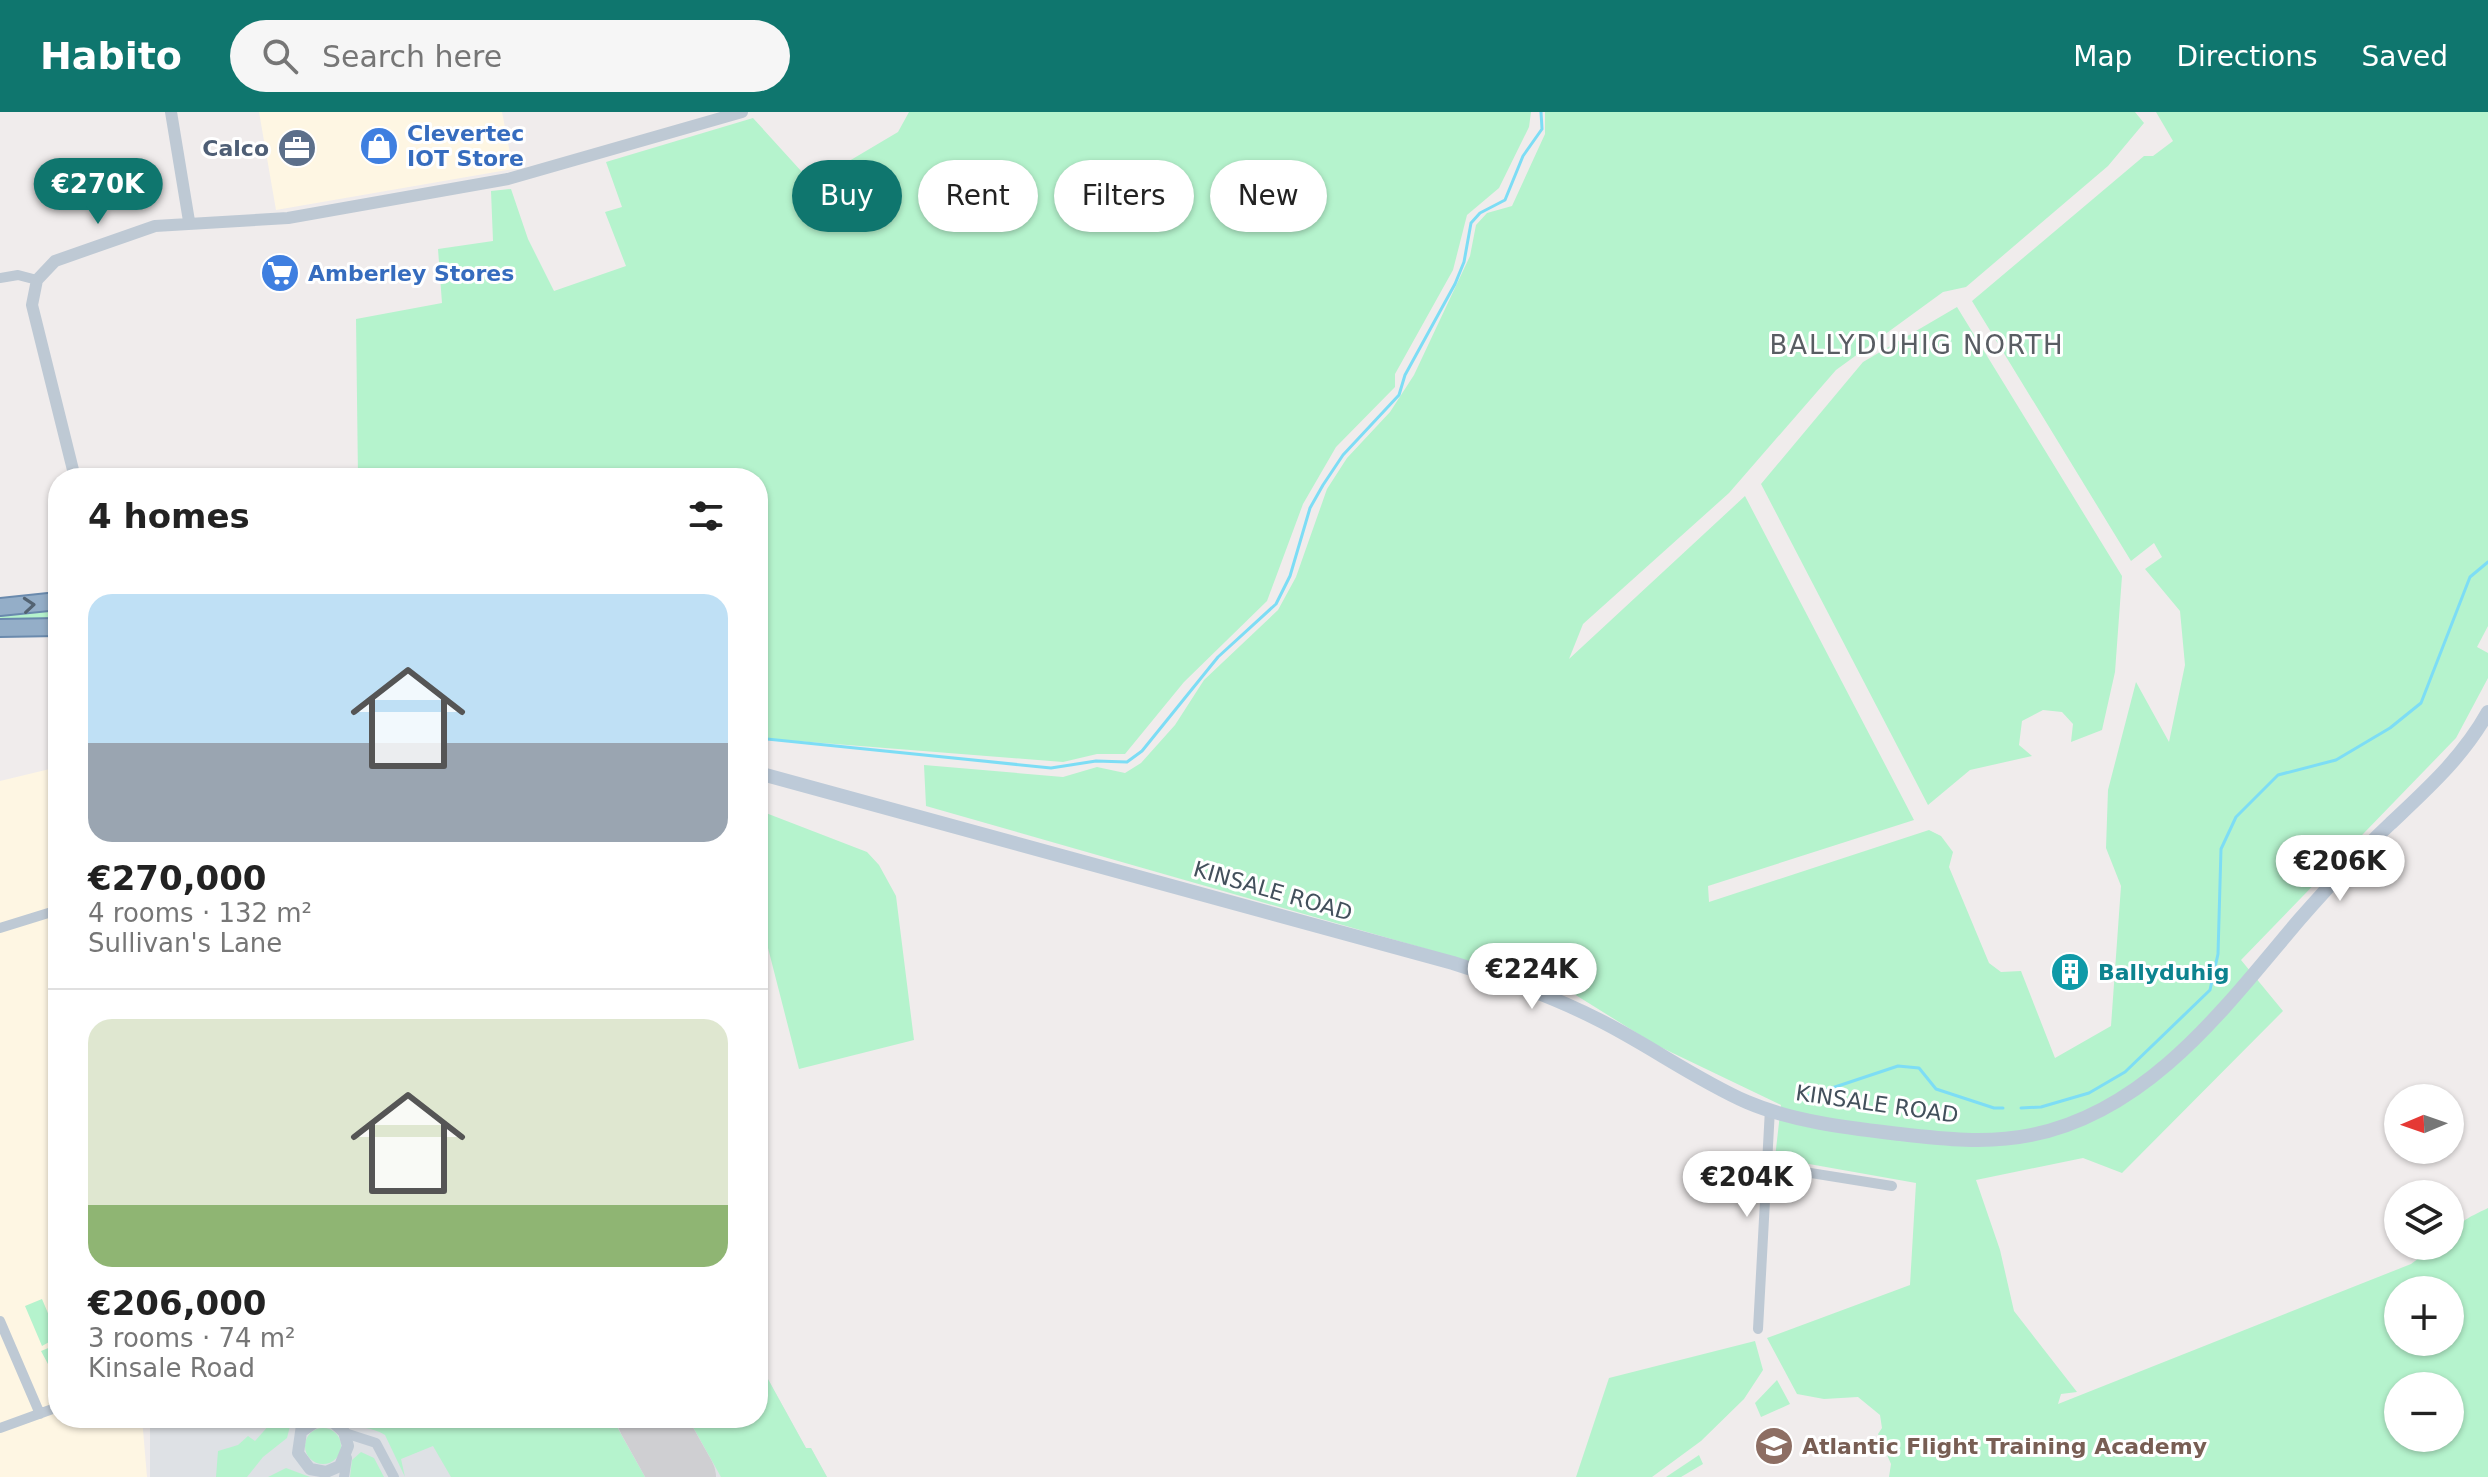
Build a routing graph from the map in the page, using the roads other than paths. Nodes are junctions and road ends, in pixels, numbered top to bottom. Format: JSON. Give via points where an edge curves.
{"nodes":[{"id":1,"x":171,"y":112,"type":"edge"},
{"id":2,"x":742,"y":112,"type":"edge"},
{"id":3,"x":189,"y":221,"type":"junction"},
{"id":4,"x":0,"y":278,"type":"edge"},
{"id":5,"x":37,"y":280,"type":"junction"},
{"id":6,"x":72,"y":468,"type":"edge"},
{"id":7,"x":48,"y":602,"type":"edge"},
{"id":8,"x":0,"y":607,"type":"edge"},
{"id":9,"x":48,"y":627,"type":"edge"},
{"id":10,"x":0,"y":628,"type":"edge"},
{"id":11,"x":2488,"y":712,"type":"edge"},
{"id":12,"x":768,"y":776,"type":"edge"},
{"id":13,"x":48,"y":913,"type":"edge"},
{"id":14,"x":0,"y":928,"type":"edge"},
{"id":15,"x":1770,"y":1109,"type":"junction"},
{"id":16,"x":1767,"y":1166,"type":"junction"},
{"id":17,"x":1892,"y":1186,"type":"dead end"},
{"id":18,"x":0,"y":1321,"type":"edge"},
{"id":19,"x":1758,"y":1329,"type":"dead end"},
{"id":20,"x":48,"y":1411,"type":"edge"},
{"id":21,"x":40,"y":1414,"type":"junction"},
{"id":22,"x":0,"y":1428,"type":"edge"},
{"id":23,"x":302,"y":1428,"type":"edge"},
{"id":24,"x":336,"y":1428,"type":"edge"},
{"id":25,"x":347,"y":1444,"type":"junction"},
{"id":26,"x":314,"y":1473,"type":"edge"},
{"id":27,"x":344,"y":1477,"type":"edge"},
{"id":28,"x":394,"y":1477,"type":"edge"}],
"edges":[{"from":1,"to":3,"type":"street"},
{"from":2,"to":3,"type":"street","via":[[508,179],[288,218]]},
{"from":3,"to":5,"type":"street","via":[[155,226],[69,255],[47,267]]},
{"from":4,"to":5,"type":"street"},
{"from":5,"to":6,"type":"street","via":[[34,315]]},
{"from":8,"to":7,"type":"highway","one_way":true},
{"from":9,"to":10,"type":"highway"},
{"from":11,"to":15,"type":"main road","name":"KINSALE ROAD","via":[[2451,766],[2352,862],[2185,1049],[2123,1098],[2057,1129],[1989,1140],[1878,1131]]},
{"from":12,"to":15,"type":"main road","name":"KINSALE ROAD","via":[[1519,985]]},
{"from":13,"to":14,"type":"street"},
{"from":15,"to":16,"type":"street"},
{"from":16,"to":17,"type":"street"},
{"from":16,"to":19,"type":"street"},
{"from":18,"to":21,"type":"street"},
{"from":20,"to":21,"type":"street"},
{"from":21,"to":22,"type":"street"},
{"from":23,"to":26,"type":"street","via":[[298,1453]]},
{"from":24,"to":25,"type":"street"},
{"from":25,"to":26,"type":"street","via":[[333,1470]]},
{"from":25,"to":27,"type":"street"},
{"from":25,"to":28,"type":"street","via":[[360,1437],[378,1445]]}]}
